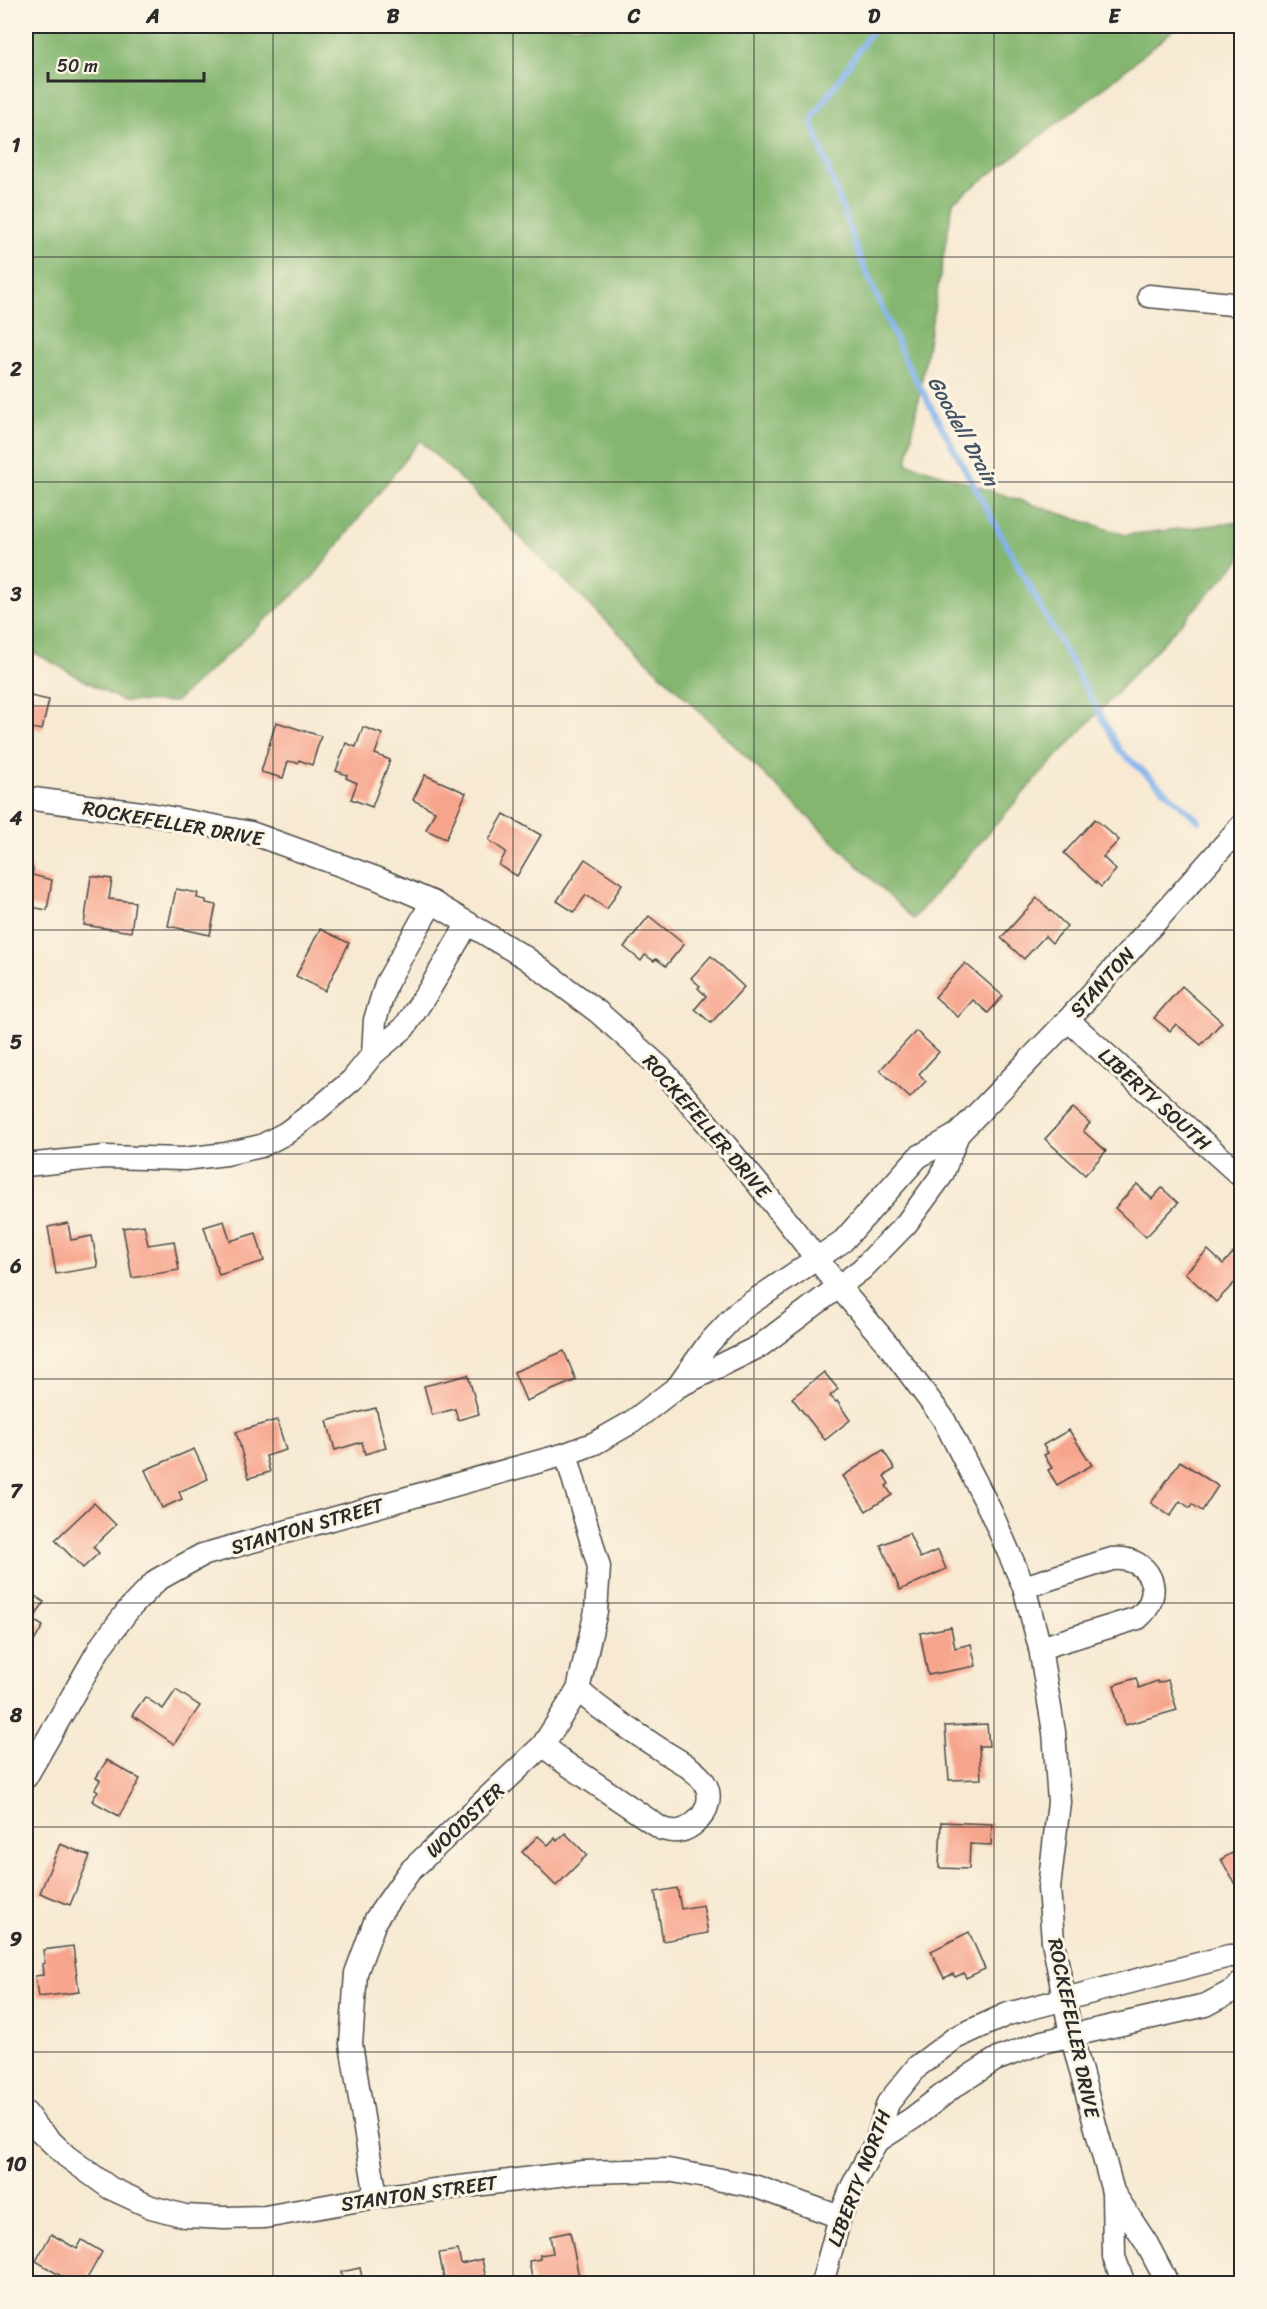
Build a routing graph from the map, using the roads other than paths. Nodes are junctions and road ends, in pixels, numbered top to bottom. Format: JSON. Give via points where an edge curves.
{"nodes":[{"id":1,"x":1149,"y":296,"type":"dead end"},
{"id":2,"x":1242,"y":305,"type":"edge"},
{"id":3,"x":26,"y":798,"type":"edge"},
{"id":4,"x":1242,"y":825,"type":"edge"},
{"id":5,"x":432,"y":902,"type":"junction"},
{"id":6,"x":468,"y":923,"type":"junction"},
{"id":7,"x":1068,"y":1020,"type":"junction"},
{"id":8,"x":373,"y":1054,"type":"junction"},
{"id":9,"x":958,"y":1134,"type":"junction"},
{"id":10,"x":26,"y":1165,"type":"edge"},
{"id":11,"x":1242,"y":1177,"type":"edge"},
{"id":12,"x":816,"y":1258,"type":"junction"},
{"id":13,"x":838,"y":1287,"type":"junction"},
{"id":14,"x":677,"y":1387,"type":"junction"},
{"id":15,"x":566,"y":1454,"type":"junction"},
{"id":16,"x":1024,"y":1587,"type":"junction"},
{"id":17,"x":1040,"y":1647,"type":"junction"},
{"id":18,"x":578,"y":1690,"type":"junction"},
{"id":19,"x":543,"y":1745,"type":"junction"},
{"id":20,"x":26,"y":1777,"type":"edge"},
{"id":21,"x":1242,"y":1956,"type":"edge"},
{"id":22,"x":1242,"y":1982,"type":"edge"},
{"id":23,"x":1065,"y":1998,"type":"junction"},
{"id":24,"x":1071,"y":2034,"type":"junction"},
{"id":25,"x":26,"y":2113,"type":"edge"},
{"id":26,"x":876,"y":2142,"type":"junction"},
{"id":27,"x":1113,"y":2192,"type":"junction"},
{"id":28,"x":376,"y":2197,"type":"junction"},
{"id":29,"x":840,"y":2217,"type":"junction"},
{"id":30,"x":822,"y":2283,"type":"edge"},
{"id":31,"x":1124,"y":2283,"type":"edge"},
{"id":32,"x":1168,"y":2283,"type":"edge"}],
"edges":[{"from":1,"to":2,"type":"street"},
{"from":3,"to":5,"type":"street","name":"ROCKEFELLER DRIVE","via":[[149,814],[251,833]]},
{"from":4,"to":7,"type":"street","name":"STANTON"},
{"from":5,"to":6,"type":"street","name":"ROCKEFELLER DRIVE"},
{"from":5,"to":8,"type":"street","via":[[386,984],[375,1020]]},
{"from":6,"to":8,"type":"street","via":[[404,1028]]},
{"from":6,"to":12,"type":"street","name":"ROCKEFELLER DRIVE","via":[[526,958],[598,1012],[661,1068]]},
{"from":7,"to":9,"type":"street","name":"STANTON"},
{"from":7,"to":11,"type":"street","name":"LIBERTY SOUTH"},
{"from":8,"to":10,"type":"street","via":[[352,1080],[318,1109],[261,1146],[184,1159],[104,1157]]},
{"from":9,"to":12,"type":"street","name":"STANTON STREET","via":[[918,1157],[843,1240]]},
{"from":9,"to":13,"type":"street","name":"STANTON STREET","via":[[942,1175],[906,1224],[862,1269]]},
{"from":12,"to":13,"type":"street","name":"ROCKEFELLER DRIVE"},
{"from":12,"to":14,"type":"street","name":"STANTON STREET","via":[[739,1311],[708,1344]]},
{"from":13,"to":14,"type":"street","name":"STANTON STREET","via":[[760,1346]]},
{"from":13,"to":16,"type":"street","name":"ROCKEFELLER DRIVE","via":[[943,1418]]},
{"from":14,"to":15,"type":"street","name":"STANTON STREET","via":[[632,1422]]},
{"from":15,"to":18,"type":"street","name":"WOODSTER","via":[[599,1567],[596,1611]]},
{"from":15,"to":20,"type":"street","name":"STANTON STREET","via":[[202,1555],[157,1580],[101,1646]]},
{"from":16,"to":17,"type":"street","name":"ROCKEFELLER DRIVE"},
{"from":16,"to":17,"type":"street","via":[[1125,1557],[1146,1571],[1151,1582],[1151,1602],[1138,1618]]},
{"from":17,"to":23,"type":"street","name":"ROCKEFELLER DRIVE","via":[[1054,1732],[1059,1802],[1049,1888],[1053,1941]]},
{"from":18,"to":19,"type":"street","name":"WOODSTER"},
{"from":18,"to":19,"type":"street","via":[[598,1708],[696,1773],[708,1790],[706,1810],[682,1831],[662,1829]]},
{"from":19,"to":28,"type":"street","name":"WOODSTER","via":[[410,1872],[376,1919],[356,1974],[351,2044]]},
{"from":21,"to":23,"type":"street","via":[[1229,1956]]},
{"from":22,"to":24,"type":"street","via":[[1206,2005]]},
{"from":23,"to":24,"type":"street","name":"ROCKEFELLER DRIVE"},
{"from":23,"to":26,"type":"street","name":"LIBERTY NORTH","via":[[1008,2014],[955,2038],[918,2066],[888,2103]]},
{"from":24,"to":26,"type":"street","via":[[996,2060]]},
{"from":24,"to":27,"type":"street","name":"ROCKEFELLER DRIVE"},
{"from":25,"to":28,"type":"street","name":"STANTON STREET","via":[[66,2156],[110,2188],[151,2207],[185,2216],[265,2217]]},
{"from":26,"to":29,"type":"street","name":"LIBERTY NORTH"},
{"from":27,"to":31,"type":"street","name":"ROCKEFELLER DRIVE","via":[[1114,2257]]},
{"from":27,"to":32,"type":"street","name":"ROCKEFELLER DRIVE"},
{"from":28,"to":29,"type":"street","name":"STANTON STREET","via":[[584,2172],[668,2170],[754,2186]]},
{"from":29,"to":30,"type":"street","name":"LIBERTY NORTH"}]}
